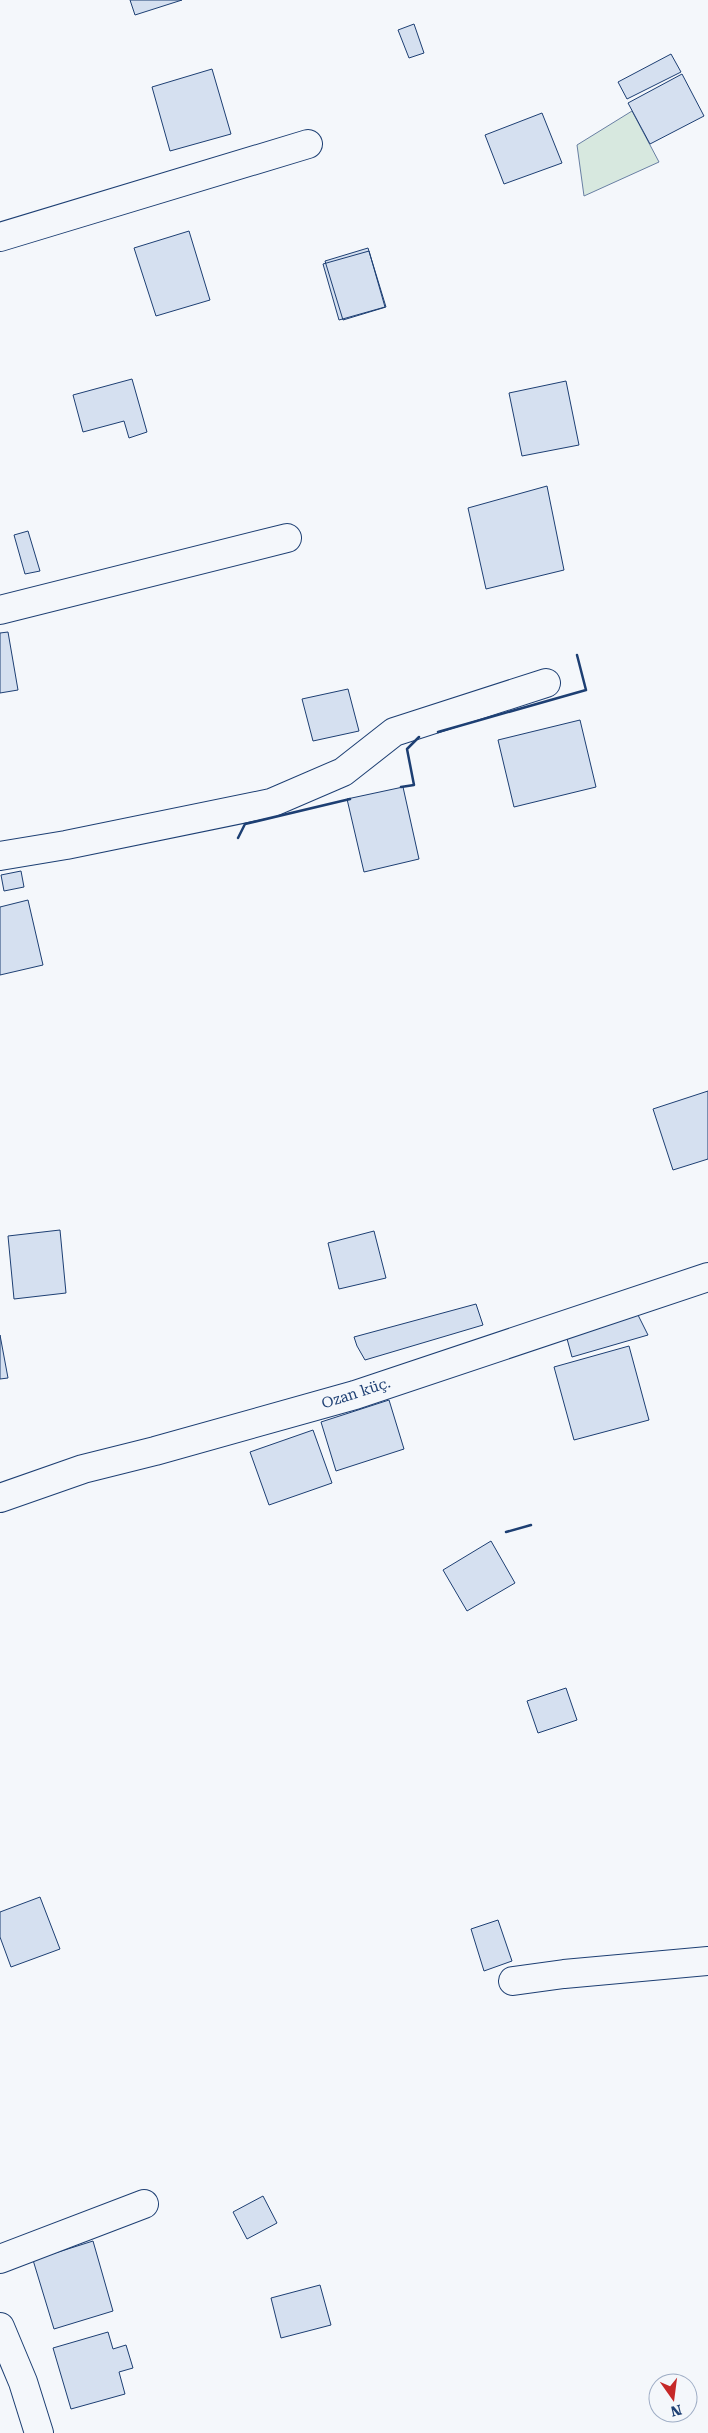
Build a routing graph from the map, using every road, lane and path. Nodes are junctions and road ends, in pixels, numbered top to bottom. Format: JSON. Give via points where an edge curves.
{"nodes":[{"id":1,"x":308,"y":144,"type":"dead end"},
{"id":2,"x":0,"y":237,"type":"edge"},
{"id":3,"x":287,"y":538,"type":"dead end"},
{"id":4,"x":0,"y":610,"type":"edge"},
{"id":5,"x":546,"y":683,"type":"dead end"},
{"id":6,"x":0,"y":856,"type":"edge"},
{"id":7,"x":708,"y":1277,"type":"edge"},
{"id":8,"x":0,"y":1498,"type":"edge"},
{"id":9,"x":708,"y":1961,"type":"edge"},
{"id":10,"x":513,"y":1981,"type":"dead end"},
{"id":11,"x":144,"y":2204,"type":"dead end"},
{"id":12,"x":0,"y":2260,"type":"edge"},
{"id":13,"x":0,"y":2327,"type":"edge"},
{"id":14,"x":39,"y":2433,"type":"edge"}],
"edges":[{"from":1,"to":2,"type":"street"},
{"from":3,"to":4,"type":"street"},
{"from":5,"to":6,"type":"street","via":[[394,732],[343,772],[272,803]]},
{"from":7,"to":8,"type":"street","name":"Ozan küç.","via":[[355,1395],[83,1469]]},
{"from":9,"to":10,"type":"street"},
{"from":11,"to":12,"type":"street"},
{"from":13,"to":14,"type":"street","via":[[23,2382]]}]}
